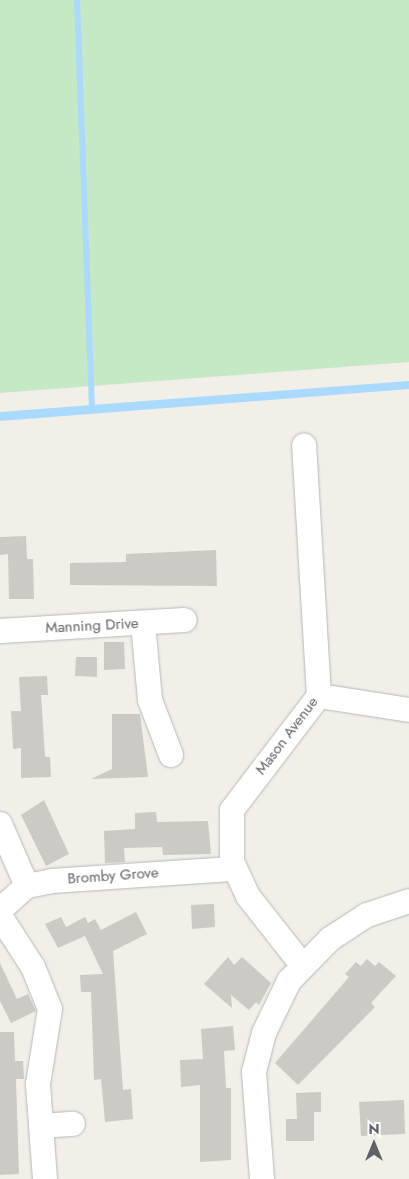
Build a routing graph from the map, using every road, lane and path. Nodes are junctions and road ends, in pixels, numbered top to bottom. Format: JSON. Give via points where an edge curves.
{"nodes":[{"id":1,"x":304,"y":445,"type":"dead end"},
{"id":2,"x":185,"y":620,"type":"dead end"},
{"id":3,"x":143,"y":624,"type":"junction"},
{"id":4,"x":0,"y":631,"type":"edge"},
{"id":5,"x":319,"y":696,"type":"junction"},
{"id":6,"x":409,"y":710,"type":"edge"},
{"id":7,"x":171,"y":755,"type":"dead end"},
{"id":8,"x":0,"y":824,"type":"edge"},
{"id":9,"x":235,"y":869,"type":"junction"},
{"id":10,"x":27,"y":886,"type":"junction"},
{"id":11,"x":409,"y":901,"type":"edge"},
{"id":12,"x":0,"y":910,"type":"edge"},
{"id":13,"x":0,"y":916,"type":"edge"},
{"id":14,"x":303,"y":966,"type":"junction"},
{"id":15,"x":73,"y":1124,"type":"dead end"},
{"id":16,"x":41,"y":1126,"type":"junction"},
{"id":17,"x":45,"y":1179,"type":"edge"},
{"id":18,"x":262,"y":1179,"type":"edge"}],
"edges":[{"from":1,"to":5,"type":"street","name":"Mason Avenue"},
{"from":2,"to":3,"type":"street","name":"Manning Drive"},
{"from":3,"to":4,"type":"street","name":"Manning Drive"},
{"from":3,"to":7,"type":"street","via":[[150,700]]},
{"from":5,"to":6,"type":"street"},
{"from":5,"to":9,"type":"street","name":"Mason Avenue","via":[[232,810]]},
{"from":8,"to":10,"type":"street"},
{"from":9,"to":10,"type":"street","name":"Bromby Grove","via":[[78,877]]},
{"from":9,"to":14,"type":"street","name":"Mason Avenue","via":[[248,896]]},
{"from":10,"to":12,"type":"street"},
{"from":11,"to":14,"type":"street","via":[[366,915]]},
{"from":13,"to":16,"type":"street","via":[[33,967],[50,1009],[38,1084]]},
{"from":14,"to":18,"type":"street","via":[[289,981],[264,1033],[254,1072]]},
{"from":15,"to":16,"type":"street"},
{"from":16,"to":17,"type":"street"}]}
